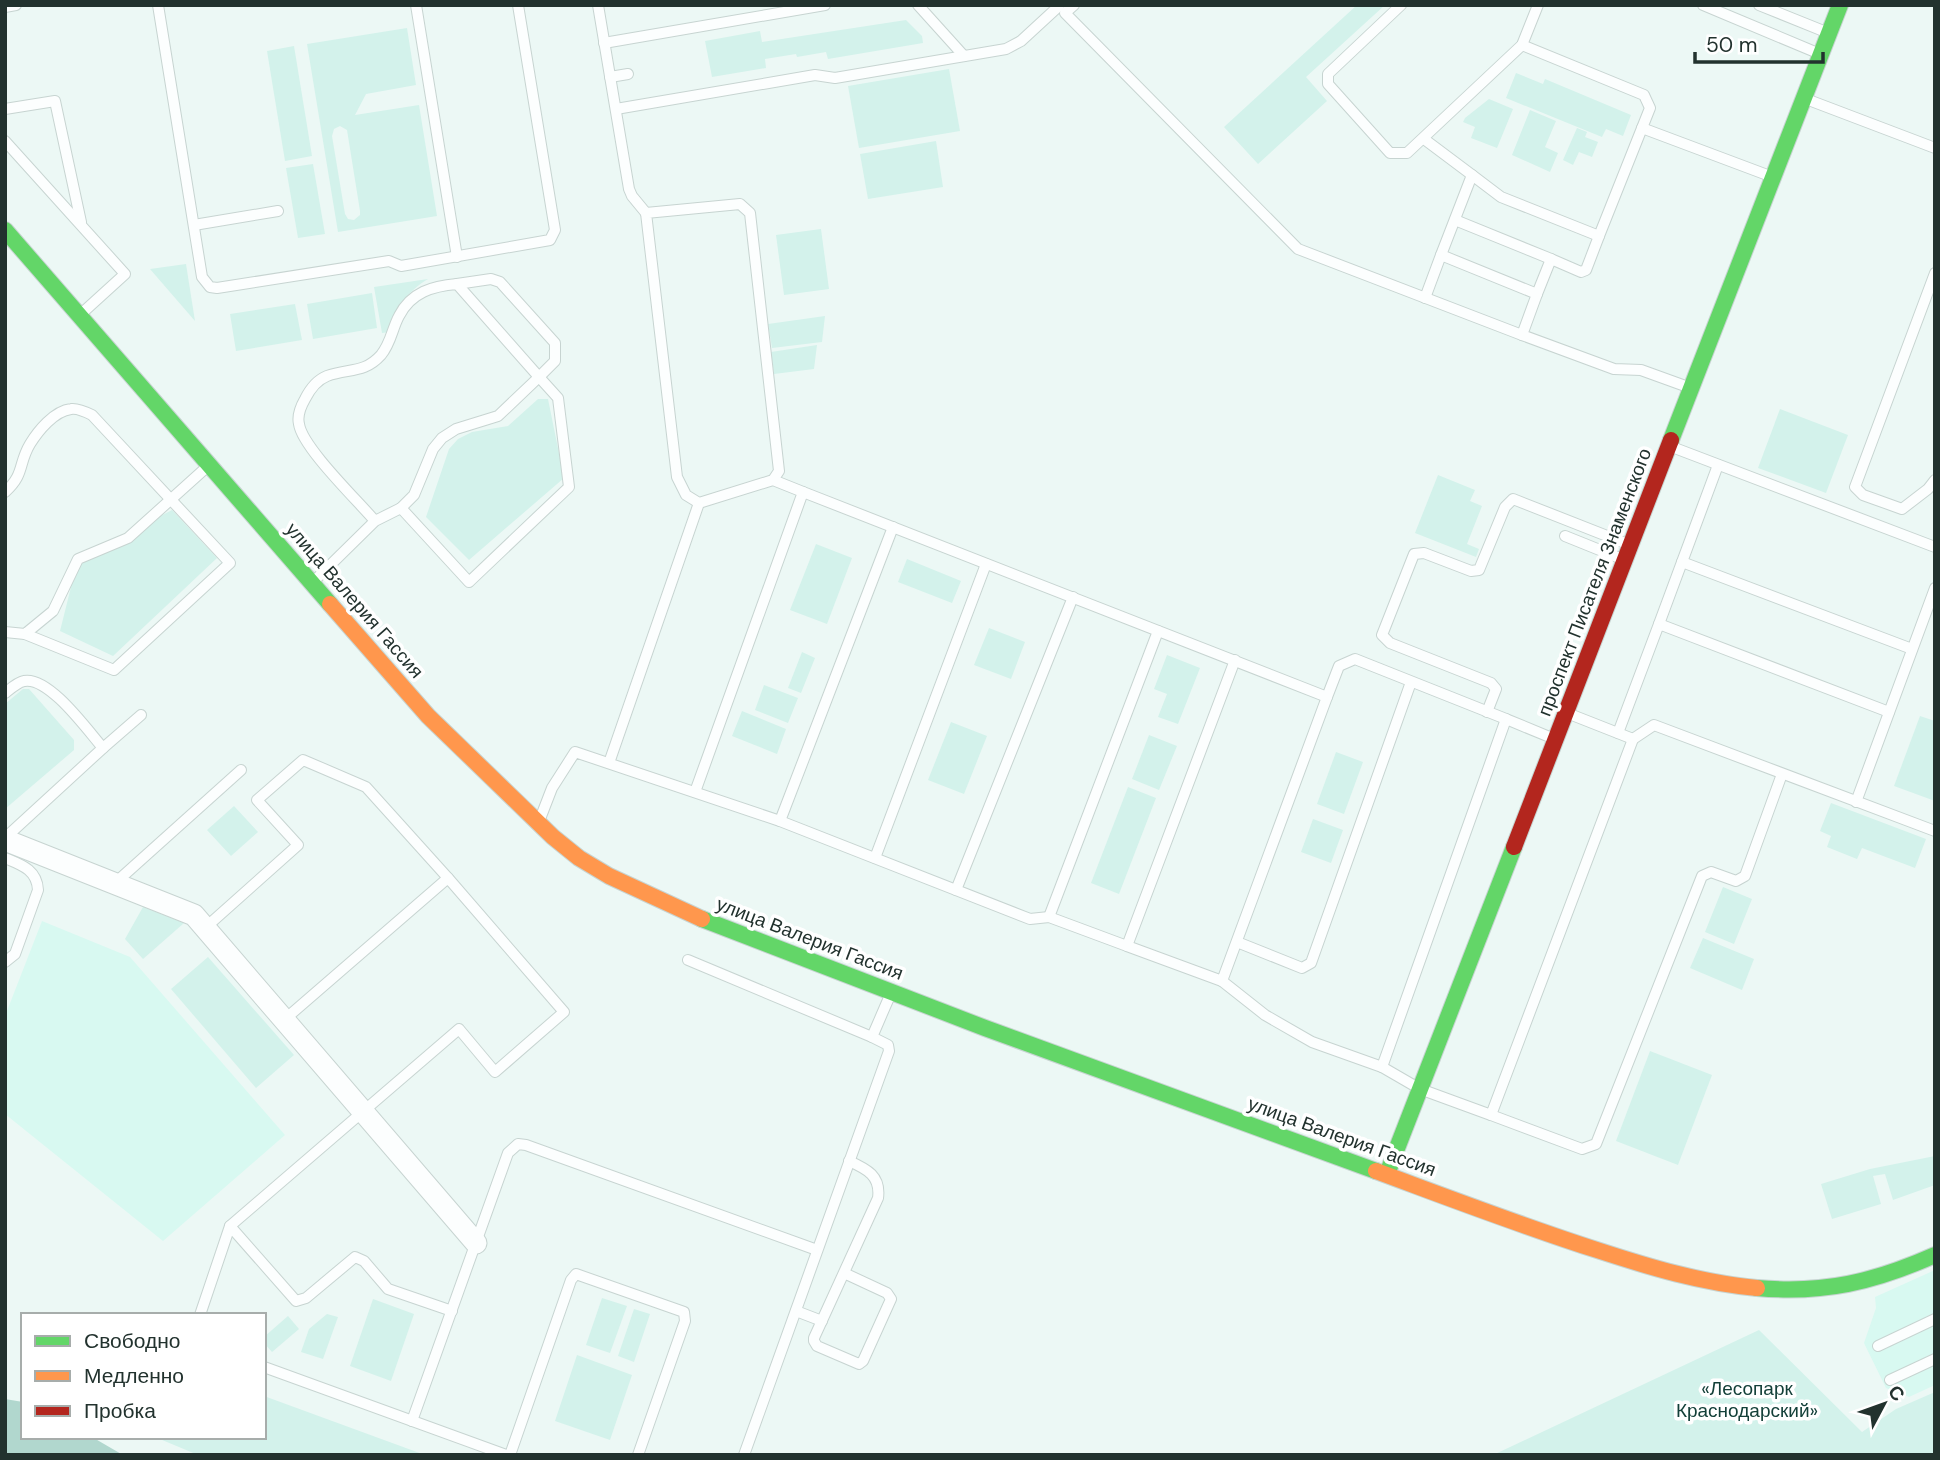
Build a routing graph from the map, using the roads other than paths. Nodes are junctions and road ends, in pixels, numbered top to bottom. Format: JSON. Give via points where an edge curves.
{"nodes":[{"id":1,"x":16,"y":5,"type":"edge"},
{"id":2,"x":158,"y":5,"type":"edge"},
{"id":3,"x":416,"y":5,"type":"edge"},
{"id":4,"x":518,"y":5,"type":"edge"},
{"id":5,"x":598,"y":5,"type":"edge"},
{"id":6,"x":825,"y":5,"type":"edge"},
{"id":7,"x":918,"y":5,"type":"edge"},
{"id":8,"x":1401,"y":5,"type":"edge"},
{"id":9,"x":1538,"y":5,"type":"edge"},
{"id":10,"x":1703,"y":5,"type":"edge"},
{"id":11,"x":1759,"y":5,"type":"edge"},
{"id":12,"x":1840,"y":5,"type":"edge"},
{"id":13,"x":5,"y":7,"type":"edge"},
{"id":14,"x":1064,"y":7,"type":"edge"},
{"id":15,"x":1799,"y":21,"type":"junction"},
{"id":16,"x":1829,"y":33,"type":"junction"},
{"id":17,"x":1791,"y":40,"type":"junction"},
{"id":18,"x":604,"y":43,"type":"junction"},
{"id":19,"x":1522,"y":45,"type":"junction"},
{"id":20,"x":1821,"y":54,"type":"junction"},
{"id":21,"x":964,"y":56,"type":"junction"},
{"id":22,"x":628,"y":74,"type":"dead end"},
{"id":23,"x":610,"y":77,"type":"junction"},
{"id":24,"x":1804,"y":98,"type":"junction"},
{"id":25,"x":5,"y":109,"type":"edge"},
{"id":26,"x":615,"y":109,"type":"junction"},
{"id":27,"x":1642,"y":128,"type":"junction"},
{"id":28,"x":1424,"y":139,"type":"junction"},
{"id":29,"x":5,"y":141,"type":"edge"},
{"id":30,"x":1935,"y":148,"type":"edge"},
{"id":31,"x":1472,"y":175,"type":"junction"},
{"id":32,"x":1773,"y":177,"type":"junction"},
{"id":33,"x":278,"y":211,"type":"dead end"},
{"id":34,"x":646,"y":213,"type":"junction"},
{"id":35,"x":1455,"y":220,"type":"junction"},
{"id":36,"x":81,"y":225,"type":"junction"},
{"id":37,"x":194,"y":225,"type":"junction"},
{"id":38,"x":5,"y":230,"type":"edge"},
{"id":39,"x":1599,"y":236,"type":"junction"},
{"id":40,"x":1441,"y":255,"type":"junction"},
{"id":41,"x":457,"y":257,"type":"junction"},
{"id":42,"x":1551,"y":259,"type":"junction"},
{"id":43,"x":1935,"y":273,"type":"edge"},
{"id":44,"x":457,"y":284,"type":"junction"},
{"id":45,"x":1537,"y":294,"type":"junction"},
{"id":46,"x":1425,"y":298,"type":"junction"},
{"id":47,"x":80,"y":315,"type":"junction"},
{"id":48,"x":1522,"y":335,"type":"junction"},
{"id":49,"x":539,"y":377,"type":"junction"},
{"id":50,"x":1691,"y":389,"type":"junction"},
{"id":51,"x":1669,"y":446,"type":"junction"},
{"id":52,"x":210,"y":464,"type":"junction"},
{"id":53,"x":1718,"y":465,"type":"junction"},
{"id":54,"x":773,"y":480,"type":"junction"},
{"id":55,"x":1935,"y":480,"type":"edge"},
{"id":56,"x":5,"y":492,"type":"edge"},
{"id":57,"x":803,"y":492,"type":"junction"},
{"id":58,"x":169,"y":500,"type":"junction"},
{"id":59,"x":699,"y":503,"type":"junction"},
{"id":60,"x":401,"y":508,"type":"junction"},
{"id":61,"x":375,"y":521,"type":"junction"},
{"id":62,"x":893,"y":527,"type":"junction"},
{"id":63,"x":1565,"y":536,"type":"dead end"},
{"id":64,"x":1935,"y":547,"type":"edge"},
{"id":65,"x":1628,"y":553,"type":"junction"},
{"id":66,"x":1682,"y":562,"type":"junction"},
{"id":67,"x":986,"y":564,"type":"junction"},
{"id":68,"x":312,"y":583,"type":"junction"},
{"id":69,"x":1935,"y":588,"type":"edge"},
{"id":70,"x":1073,"y":597,"type":"junction"},
{"id":71,"x":1659,"y":624,"type":"junction"},
{"id":72,"x":1158,"y":631,"type":"junction"},
{"id":73,"x":5,"y":632,"type":"edge"},
{"id":74,"x":25,"y":634,"type":"junction"},
{"id":75,"x":1912,"y":649,"type":"junction"},
{"id":76,"x":1234,"y":660,"type":"junction"},
{"id":77,"x":1411,"y":682,"type":"junction"},
{"id":78,"x":5,"y":693,"type":"edge"},
{"id":79,"x":1327,"y":697,"type":"junction"},
{"id":80,"x":1487,"y":712,"type":"junction"},
{"id":81,"x":1889,"y":712,"type":"junction"},
{"id":82,"x":1566,"y":713,"type":"junction"},
{"id":83,"x":141,"y":715,"type":"dead end"},
{"id":84,"x":1506,"y":719,"type":"junction"},
{"id":85,"x":1618,"y":733,"type":"junction"},
{"id":86,"x":1555,"y":739,"type":"junction"},
{"id":87,"x":1633,"y":739,"type":"junction"},
{"id":88,"x":103,"y":748,"type":"junction"},
{"id":89,"x":609,"y":763,"type":"junction"},
{"id":90,"x":241,"y":771,"type":"dead end"},
{"id":91,"x":1782,"y":774,"type":"junction"},
{"id":92,"x":695,"y":792,"type":"junction"},
{"id":93,"x":1856,"y":802,"type":"junction"},
{"id":94,"x":780,"y":821,"type":"junction"},
{"id":95,"x":538,"y":822,"type":"junction"},
{"id":96,"x":1935,"y":831,"type":"edge"},
{"id":97,"x":5,"y":839,"type":"edge"},
{"id":98,"x":875,"y":858,"type":"junction"},
{"id":99,"x":5,"y":859,"type":"edge"},
{"id":100,"x":448,"y":878,"type":"junction"},
{"id":101,"x":114,"y":884,"type":"junction"},
{"id":102,"x":957,"y":890,"type":"junction"},
{"id":103,"x":1049,"y":917,"type":"junction"},
{"id":104,"x":205,"y":928,"type":"junction"},
{"id":105,"x":1237,"y":942,"type":"junction"},
{"id":106,"x":1127,"y":946,"type":"junction"},
{"id":107,"x":688,"y":960,"type":"dead end"},
{"id":108,"x":5,"y":962,"type":"edge"},
{"id":109,"x":1222,"y":981,"type":"junction"},
{"id":110,"x":891,"y":992,"type":"junction"},
{"id":111,"x":284,"y":1020,"type":"junction"},
{"id":112,"x":872,"y":1037,"type":"junction"},
{"id":113,"x":1382,"y":1068,"type":"junction"},
{"id":114,"x":1420,"y":1089,"type":"junction"},
{"id":115,"x":363,"y":1111,"type":"junction"},
{"id":116,"x":1491,"y":1115,"type":"junction"},
{"id":117,"x":849,"y":1161,"type":"junction"},
{"id":118,"x":1387,"y":1174,"type":"junction"},
{"id":119,"x":230,"y":1226,"type":"junction"},
{"id":120,"x":476,"y":1242,"type":"junction"},
{"id":121,"x":817,"y":1250,"type":"junction"},
{"id":122,"x":1935,"y":1255,"type":"edge"},
{"id":123,"x":844,"y":1273,"type":"junction"},
{"id":124,"x":452,"y":1311,"type":"junction"},
{"id":125,"x":796,"y":1311,"type":"junction"},
{"id":126,"x":201,"y":1313,"type":"edge"},
{"id":127,"x":1935,"y":1319,"type":"edge"},
{"id":128,"x":822,"y":1321,"type":"junction"},
{"id":129,"x":1878,"y":1346,"type":"dead end"},
{"id":130,"x":1935,"y":1359,"type":"edge"},
{"id":131,"x":266,"y":1368,"type":"edge"},
{"id":132,"x":1890,"y":1380,"type":"dead end"},
{"id":133,"x":412,"y":1421,"type":"junction"},
{"id":134,"x":508,"y":1455,"type":"edge"},
{"id":135,"x":638,"y":1455,"type":"edge"},
{"id":136,"x":744,"y":1455,"type":"edge"}],
"edges":[{"from":1,"to":13,"type":"lane"},
{"from":2,"to":37,"type":"lane"},
{"from":3,"to":41,"type":"lane"},
{"from":4,"to":41,"type":"lane","via":[[554,236],[545,243]]},
{"from":5,"to":18,"type":"lane"},
{"from":6,"to":18,"type":"lane"},
{"from":7,"to":21,"type":"lane"},
{"from":8,"to":28,"type":"lane","via":[[1328,74],[1328,84],[1390,153],[1407,153]]},
{"from":9,"to":19,"type":"lane"},
{"from":10,"to":17,"type":"lane"},
{"from":11,"to":15,"type":"lane"},
{"from":12,"to":16,"type":"street","name":"проспект Писателя Знаменского"},
{"from":14,"to":21,"type":"lane","via":[[1014,47]]},
{"from":14,"to":46,"type":"lane","via":[[1298,250]]},
{"from":15,"to":16,"type":"lane"},
{"from":15,"to":17,"type":"lane"},
{"from":16,"to":20,"type":"street","name":"проспект Писателя Знаменского"},
{"from":17,"to":20,"type":"lane"},
{"from":18,"to":23,"type":"lane"},
{"from":19,"to":27,"type":"lane","via":[[1644,95],[1650,108]]},
{"from":19,"to":28,"type":"lane"},
{"from":20,"to":24,"type":"street","name":"проспект Писателя Знаменского"},
{"from":21,"to":26,"type":"lane"},
{"from":22,"to":23,"type":"lane"},
{"from":23,"to":26,"type":"lane"},
{"from":24,"to":30,"type":"lane"},
{"from":24,"to":32,"type":"street","name":"проспект Писателя Знаменского"},
{"from":25,"to":36,"type":"lane","via":[[55,101]]},
{"from":26,"to":34,"type":"lane","via":[[629,189]]},
{"from":27,"to":32,"type":"lane"},
{"from":27,"to":39,"type":"lane"},
{"from":28,"to":31,"type":"lane"},
{"from":29,"to":36,"type":"lane"},
{"from":31,"to":35,"type":"lane"},
{"from":31,"to":39,"type":"lane","via":[[1501,197]]},
{"from":32,"to":50,"type":"street","name":"проспект Писателя Знаменского"},
{"from":33,"to":37,"type":"lane"},
{"from":34,"to":54,"type":"lane","via":[[740,204],[750,213],[779,471]]},
{"from":34,"to":59,"type":"lane","via":[[677,477],[686,495]]},
{"from":35,"to":40,"type":"lane"},
{"from":35,"to":42,"type":"lane"},
{"from":36,"to":47,"type":"lane","via":[[125,274]]},
{"from":37,"to":41,"type":"lane","via":[[202,277],[217,288],[388,261],[401,265]]},
{"from":38,"to":47,"type":"street","name":"улица Валерия Гассия"},
{"from":39,"to":42,"type":"lane","via":[[1586,270]]},
{"from":40,"to":45,"type":"lane"},
{"from":40,"to":46,"type":"lane"},
{"from":42,"to":45,"type":"lane"},
{"from":43,"to":55,"type":"lane","via":[[1855,487],[1863,495],[1902,509]]},
{"from":44,"to":49,"type":"lane"},
{"from":44,"to":49,"type":"lane","via":[[500,282],[555,343],[555,361]]},
{"from":44,"to":61,"type":"lane","via":[[425,290],[410,300],[388,346],[376,360],[358,371],[326,377],[314,385],[300,410],[298,424],[304,441]]},
{"from":45,"to":48,"type":"lane"},
{"from":46,"to":48,"type":"lane"},
{"from":47,"to":52,"type":"street","name":"улица Валерия Гассия"},
{"from":48,"to":50,"type":"lane","via":[[1614,369],[1642,370]]},
{"from":49,"to":60,"type":"lane","via":[[498,416],[442,438],[414,495]]},
{"from":49,"to":60,"type":"lane","via":[[558,398],[569,487],[505,548],[469,582]]},
{"from":50,"to":51,"type":"street","name":"проспект Писателя Знаменского"},
{"from":51,"to":53,"type":"lane"},
{"from":51,"to":65,"type":"street","name":"проспект Писателя Знаменского"},
{"from":52,"to":58,"type":"lane"},
{"from":52,"to":68,"type":"street","name":"улица Валерия Гассия"},
{"from":53,"to":64,"type":"lane"},
{"from":53,"to":66,"type":"lane"},
{"from":54,"to":57,"type":"lane"},
{"from":54,"to":59,"type":"lane"},
{"from":56,"to":58,"type":"lane","via":[[16,482],[29,446],[43,426],[70,409],[92,415]]},
{"from":57,"to":62,"type":"lane"},
{"from":57,"to":92,"type":"lane"},
{"from":58,"to":74,"type":"lane","via":[[128,538],[78,559],[52,611]]},
{"from":58,"to":74,"type":"lane","via":[[230,563],[114,670]]},
{"from":59,"to":89,"type":"lane"},
{"from":60,"to":61,"type":"lane"},
{"from":61,"to":68,"type":"lane"},
{"from":62,"to":67,"type":"lane"},
{"from":62,"to":94,"type":"lane"},
{"from":63,"to":65,"type":"lane"},
{"from":65,"to":80,"type":"lane","via":[[1513,499],[1505,507],[1479,570],[1471,572],[1424,553],[1414,554],[1382,635],[1390,643],[1495,685]]},
{"from":65,"to":82,"type":"street","name":"проспект Писателя Знаменского"},
{"from":66,"to":71,"type":"lane"},
{"from":66,"to":75,"type":"lane"},
{"from":67,"to":70,"type":"lane"},
{"from":67,"to":98,"type":"lane"},
{"from":68,"to":95,"type":"street","name":"улица Валерия Гассия","via":[[428,716]]},
{"from":69,"to":75,"type":"lane"},
{"from":70,"to":72,"type":"lane"},
{"from":70,"to":102,"type":"lane"},
{"from":71,"to":81,"type":"lane"},
{"from":71,"to":85,"type":"lane"},
{"from":72,"to":76,"type":"lane"},
{"from":72,"to":103,"type":"lane"},
{"from":73,"to":74,"type":"lane"},
{"from":75,"to":81,"type":"lane"},
{"from":76,"to":79,"type":"lane"},
{"from":76,"to":106,"type":"lane"},
{"from":77,"to":79,"type":"lane","via":[[1355,659],[1339,666]]},
{"from":77,"to":80,"type":"lane"},
{"from":77,"to":105,"type":"lane","via":[[1311,963],[1302,968]]},
{"from":78,"to":88,"type":"lane","via":[[24,681],[37,682],[51,690]]},
{"from":79,"to":105,"type":"lane"},
{"from":80,"to":84,"type":"lane"},
{"from":81,"to":93,"type":"lane"},
{"from":82,"to":85,"type":"lane"},
{"from":82,"to":86,"type":"street","name":"проспект Писателя Знаменского"},
{"from":83,"to":88,"type":"lane"},
{"from":84,"to":86,"type":"lane"},
{"from":84,"to":113,"type":"lane"},
{"from":85,"to":87,"type":"lane"},
{"from":86,"to":114,"type":"street","name":"проспект Писателя Знаменского"},
{"from":87,"to":91,"type":"lane","via":[[1654,725]]},
{"from":87,"to":116,"type":"lane"},
{"from":88,"to":97,"type":"lane"},
{"from":89,"to":92,"type":"lane"},
{"from":89,"to":95,"type":"lane","via":[[575,752],[552,788]]},
{"from":90,"to":101,"type":"lane"},
{"from":91,"to":93,"type":"lane"},
{"from":91,"to":116,"type":"lane","via":[[1745,876],[1736,881],[1711,872],[1702,876],[1596,1144],[1582,1149]]},
{"from":92,"to":94,"type":"lane"},
{"from":93,"to":96,"type":"lane"},
{"from":94,"to":98,"type":"lane"},
{"from":95,"to":110,"type":"street","name":"улица Валерия Гассия","via":[[579,858],[609,876],[706,921]]},
{"from":97,"to":101,"type":"street"},
{"from":98,"to":102,"type":"lane"},
{"from":99,"to":108,"type":"lane","via":[[33,872],[38,890],[15,954]]},
{"from":100,"to":104,"type":"lane","via":[[366,787],[303,760],[257,800],[298,845]]},
{"from":100,"to":111,"type":"lane"},
{"from":100,"to":115,"type":"lane","via":[[564,1012],[495,1072],[459,1029]]},
{"from":101,"to":104,"type":"street","via":[[194,915]]},
{"from":102,"to":103,"type":"lane","via":[[1030,919]]},
{"from":103,"to":106,"type":"lane"},
{"from":104,"to":111,"type":"street"},
{"from":105,"to":109,"type":"lane"},
{"from":106,"to":109,"type":"lane"},
{"from":107,"to":112,"type":"lane"},
{"from":109,"to":113,"type":"lane","via":[[1265,1015],[1311,1042]]},
{"from":110,"to":112,"type":"lane"},
{"from":110,"to":118,"type":"street","name":"улица Валерия Гассия"},
{"from":111,"to":115,"type":"street"},
{"from":112,"to":117,"type":"lane","via":[[890,1048]]},
{"from":113,"to":114,"type":"lane"},
{"from":114,"to":116,"type":"lane"},
{"from":114,"to":118,"type":"street","name":"проспект Писателя Знаменского"},
{"from":115,"to":119,"type":"lane"},
{"from":115,"to":120,"type":"street"},
{"from":117,"to":121,"type":"lane"},
{"from":117,"to":123,"type":"lane","via":[[867,1169],[879,1188]]},
{"from":118,"to":122,"type":"street","name":"улица Валерия Гассия","via":[[1543,1233],[1716,1282],[1780,1291],[1815,1290],[1902,1270]]},
{"from":119,"to":124,"type":"lane","via":[[296,1301],[306,1298],[355,1257],[364,1261],[387,1289]]},
{"from":119,"to":126,"type":"lane"},
{"from":120,"to":121,"type":"lane","via":[[508,1153],[518,1144],[526,1144]]},
{"from":120,"to":124,"type":"lane"},
{"from":121,"to":125,"type":"lane"},
{"from":123,"to":128,"type":"lane"},
{"from":123,"to":128,"type":"lane","via":[[891,1299],[863,1361],[856,1363],[815,1343]]},
{"from":124,"to":133,"type":"lane"},
{"from":125,"to":128,"type":"lane"},
{"from":125,"to":136,"type":"lane"},
{"from":127,"to":129,"type":"lane"},
{"from":130,"to":132,"type":"lane"},
{"from":131,"to":133,"type":"lane"},
{"from":133,"to":134,"type":"lane"},
{"from":134,"to":135,"type":"lane","via":[[570,1280],[576,1274],[684,1312],[685,1321]]}]}
